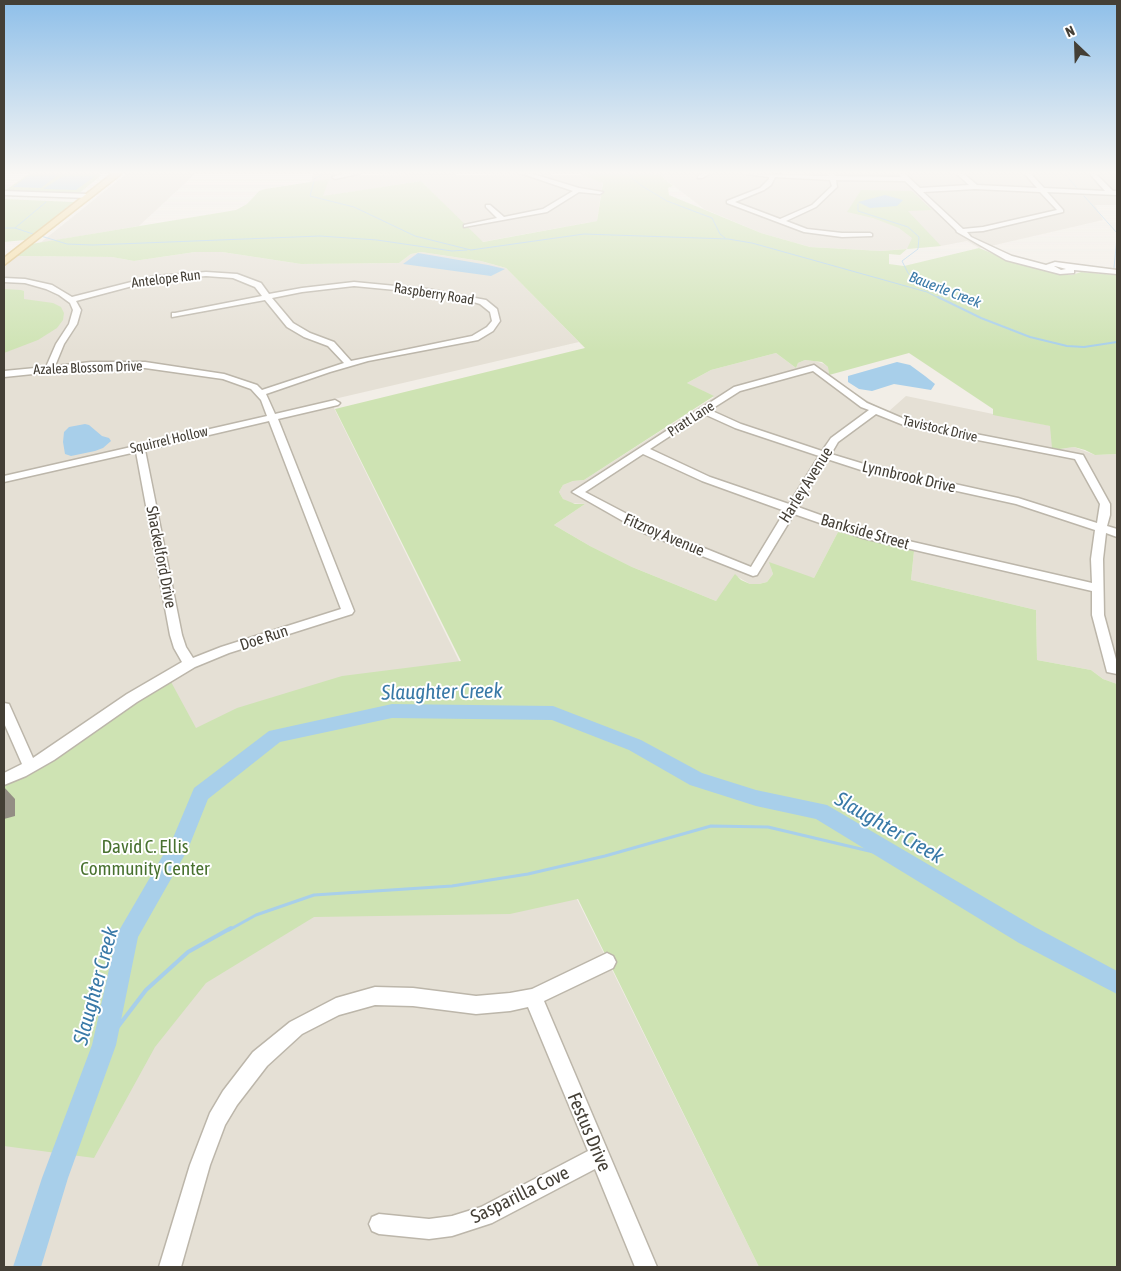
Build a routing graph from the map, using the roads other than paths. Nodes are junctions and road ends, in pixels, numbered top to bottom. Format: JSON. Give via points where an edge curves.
{"nodes":[{"id":1,"x":41,"y":233,"type":"edge"},
{"id":2,"x":827,"y":233,"type":"edge"},
{"id":3,"x":963,"y":233,"type":"edge"},
{"id":4,"x":870,"y":235,"type":"dead end"},
{"id":5,"x":4,"y":262,"type":"edge"},
{"id":6,"x":1117,"y":272,"type":"edge"},
{"id":7,"x":4,"y":280,"type":"edge"},
{"id":8,"x":4,"y":285,"type":"edge"},
{"id":9,"x":37,"y":285,"type":"junction"},
{"id":10,"x":269,"y":297,"type":"junction"},
{"id":11,"x":71,"y":300,"type":"junction"},
{"id":12,"x":175,"y":315,"type":"dead end"},
{"id":13,"x":349,"y":364,"type":"junction"},
{"id":14,"x":50,"y":368,"type":"junction"},
{"id":15,"x":814,"y":368,"type":"joint"},
{"id":16,"x":4,"y":374,"type":"edge"},
{"id":17,"x":261,"y":393,"type":"junction"},
{"id":18,"x":335,"y":403,"type":"dead end"},
{"id":19,"x":704,"y":411,"type":"junction"},
{"id":20,"x":874,"y":411,"type":"junction"},
{"id":21,"x":272,"y":416,"type":"junction"},
{"id":22,"x":140,"y":447,"type":"junction"},
{"id":23,"x":643,"y":450,"type":"junction"},
{"id":24,"x":824,"y":455,"type":"junction"},
{"id":25,"x":4,"y":479,"type":"edge"},
{"id":26,"x":577,"y":492,"type":"joint"},
{"id":27,"x":791,"y":509,"type":"junction"},
{"id":28,"x":1101,"y":527,"type":"junction"},
{"id":29,"x":1117,"y":533,"type":"edge"},
{"id":30,"x":753,"y":572,"type":"joint"},
{"id":31,"x":1096,"y":588,"type":"junction"},
{"id":32,"x":190,"y":664,"type":"junction"},
{"id":33,"x":1115,"y":669,"type":"edge"},
{"id":34,"x":4,"y":708,"type":"edge"},
{"id":35,"x":30,"y":766,"type":"junction"},
{"id":36,"x":4,"y":779,"type":"edge"},
{"id":37,"x":608,"y":962,"type":"dead end"},
{"id":38,"x":533,"y":997,"type":"junction"},
{"id":39,"x":599,"y":1156,"type":"junction"},
{"id":40,"x":379,"y":1224,"type":"dead end"},
{"id":41,"x":170,"y":1267,"type":"edge"},
{"id":42,"x":646,"y":1267,"type":"edge"}],
"edges":[{"from":1,"to":5,"type":"main road"},
{"from":2,"to":4,"type":"street"},
{"from":3,"to":6,"type":"street","via":[[997,253],[1060,272],[1070,269]]},
{"from":7,"to":9,"type":"street"},
{"from":8,"to":9,"type":"street"},
{"from":9,"to":11,"type":"street","via":[[58,291]]},
{"from":10,"to":11,"type":"street","name":"Antelope Run","via":[[252,282],[234,276],[206,274],[155,278]]},
{"from":10,"to":12,"type":"street","name":"Raspberry Road"},
{"from":10,"to":13,"type":"street","name":"Antelope Run","via":[[290,325],[331,344]]},
{"from":10,"to":13,"type":"street","name":"Raspberry Road","via":[[321,286],[354,284],[468,298],[483,302],[494,312],[496,321],[475,338]]},
{"from":11,"to":14,"type":"street","via":[[77,310],[76,317]]},
{"from":13,"to":17,"type":"street","name":"Raspberry Road"},
{"from":14,"to":16,"type":"street","name":"Azalea Blossom Drive"},
{"from":14,"to":17,"type":"street","name":"Azalea Blossom Drive","via":[[109,364],[164,367],[224,377],[245,383]]},
{"from":15,"to":19,"type":"street","name":"Pratt Lane","via":[[742,387]]},
{"from":15,"to":20,"type":"street","name":"Tavistock Drive"},
{"from":17,"to":21,"type":"street"},
{"from":18,"to":21,"type":"street","name":"Squirrel Hollow"},
{"from":19,"to":23,"type":"street","name":"Pratt Lane"},
{"from":19,"to":24,"type":"street","name":"Lynnbrook Drive"},
{"from":20,"to":24,"type":"street","name":"Harley Avenue","via":[[841,433]]},
{"from":20,"to":28,"type":"street","name":"Tavistock Drive","via":[[924,427],[1079,457],[1105,504]]},
{"from":21,"to":22,"type":"street","name":"Squirrel Hollow"},
{"from":21,"to":32,"type":"street","name":"Doe Run","via":[[348,611]]},
{"from":22,"to":25,"type":"street","name":"Squirrel Hollow"},
{"from":22,"to":32,"type":"street","name":"Shackelford Drive","via":[[176,635]]},
{"from":23,"to":26,"type":"street","name":"Pratt Lane"},
{"from":23,"to":27,"type":"street","name":"Bankside Street","via":[[694,475]]},
{"from":24,"to":27,"type":"street","name":"Harley Avenue"},
{"from":24,"to":28,"type":"street","name":"Lynnbrook Drive","via":[[873,470],[1018,501]]},
{"from":26,"to":30,"type":"street","name":"Fitzroy Avenue","via":[[648,530]]},
{"from":27,"to":30,"type":"street","name":"Harley Avenue"},
{"from":27,"to":31,"type":"street","name":"Bankside Street","via":[[862,534]]},
{"from":28,"to":29,"type":"street","name":"Lynnbrook Drive"},
{"from":28,"to":31,"type":"street"},
{"from":31,"to":33,"type":"street","via":[[1099,626]]},
{"from":32,"to":35,"type":"street","name":"Doe Run","via":[[132,698]]},
{"from":34,"to":35,"type":"street"},
{"from":35,"to":36,"type":"street","name":"Doe Run"},
{"from":37,"to":38,"type":"street"},
{"from":38,"to":39,"type":"street","name":"Festus Drive"},
{"from":38,"to":41,"type":"street","via":[[476,1005],[413,996],[375,996],[336,1007],[296,1028],[255,1065],[218,1120],[200,1165]]},
{"from":39,"to":40,"type":"street","name":"Sasparilla Cove","via":[[484,1216],[460,1224],[428,1230]]},
{"from":39,"to":42,"type":"street","name":"Festus Drive"}]}
